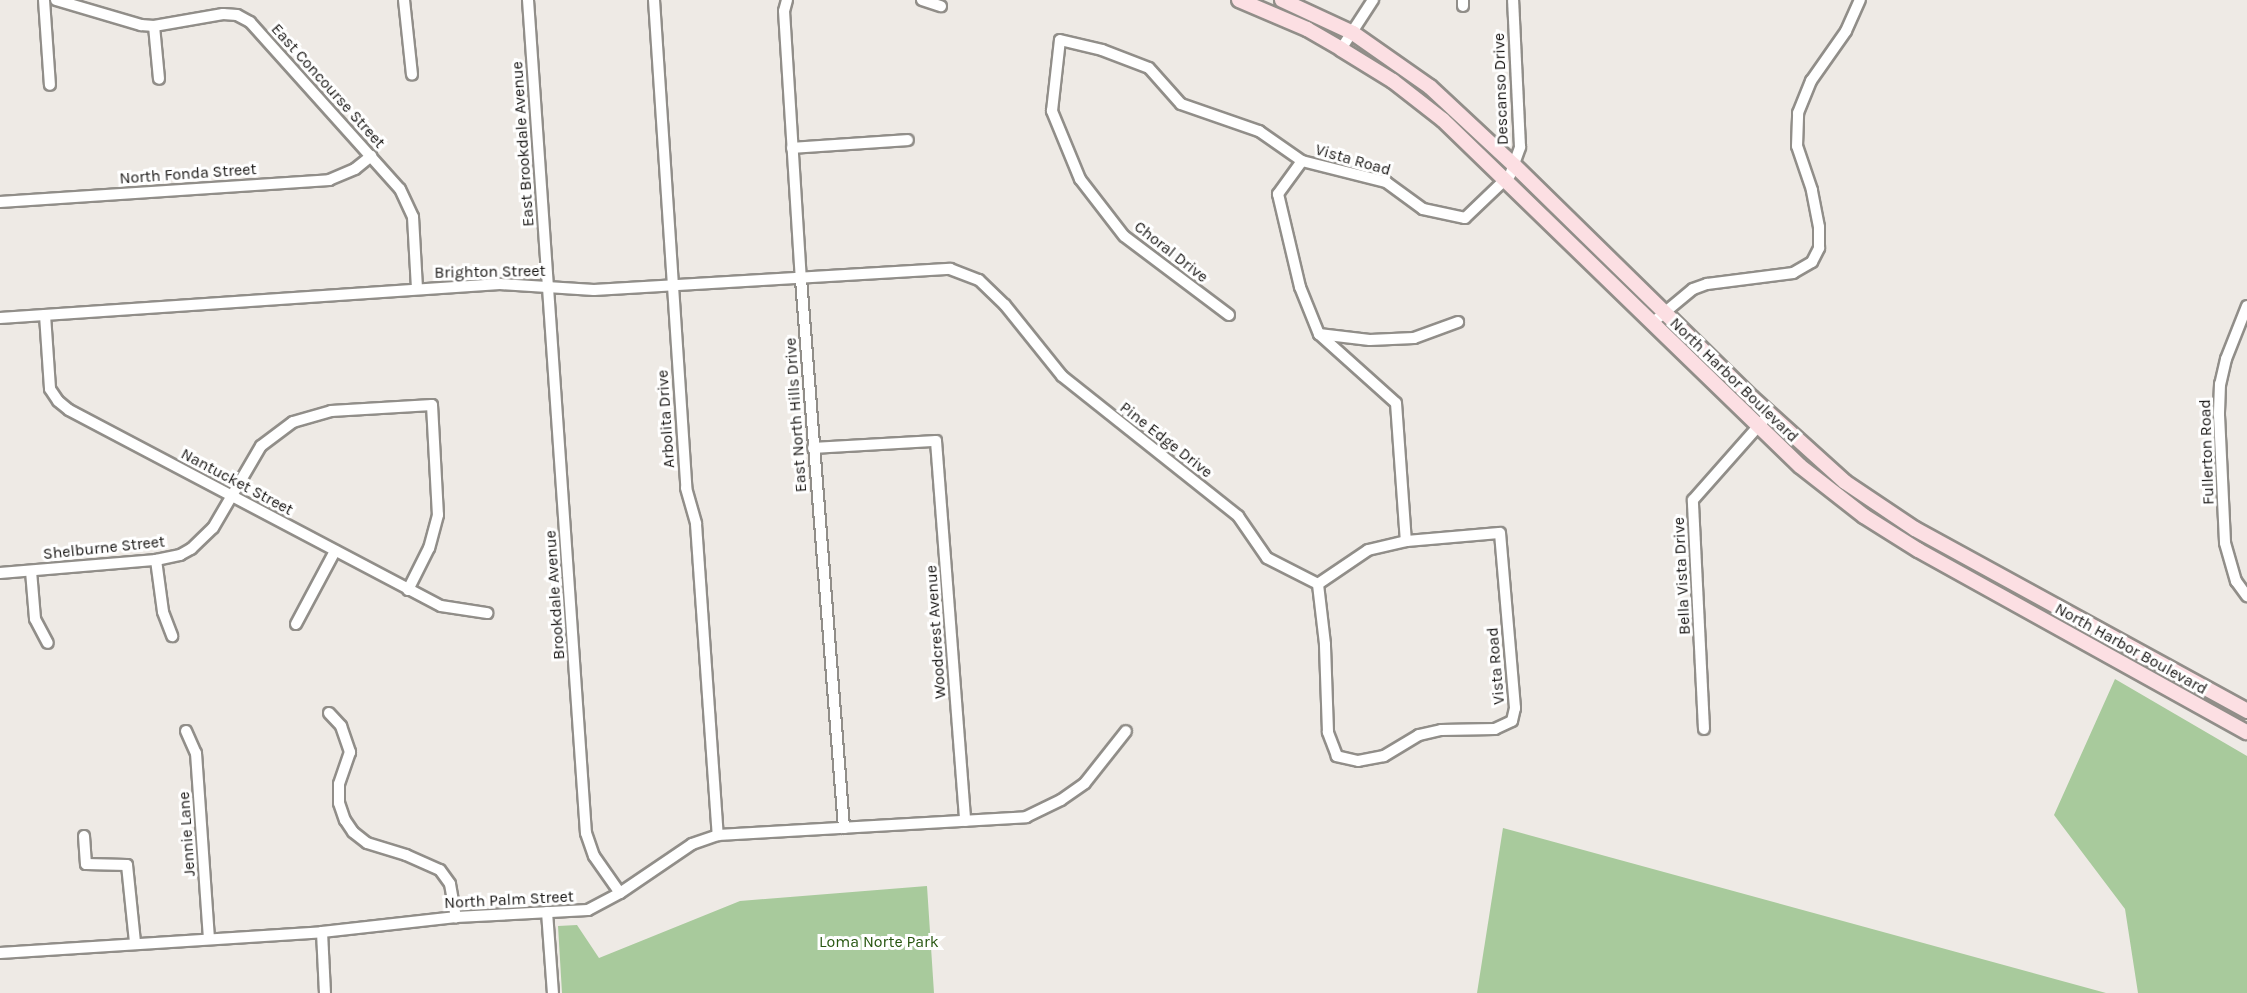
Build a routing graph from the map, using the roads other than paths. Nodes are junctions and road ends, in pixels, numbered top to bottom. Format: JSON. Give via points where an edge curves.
{"nodes":[{"id":1,"x":44,"y":0,"type":"edge"},
{"id":2,"x":56,"y":0,"type":"edge"},
{"id":3,"x":404,"y":0,"type":"edge"},
{"id":4,"x":528,"y":0,"type":"edge"},
{"id":5,"x":654,"y":0,"type":"edge"},
{"id":6,"x":787,"y":0,"type":"edge"},
{"id":7,"x":922,"y":0,"type":"edge"},
{"id":8,"x":1239,"y":0,"type":"edge"},
{"id":9,"x":1282,"y":0,"type":"edge"},
{"id":10,"x":1373,"y":0,"type":"edge"},
{"id":11,"x":1513,"y":0,"type":"edge"},
{"id":12,"x":1860,"y":0,"type":"edge"},
{"id":13,"x":941,"y":6,"type":"dead end"},
{"id":14,"x":154,"y":26,"type":"junction"},
{"id":15,"x":1353,"y":33,"type":"junction"},
{"id":16,"x":1341,"y":48,"type":"junction"},
{"id":17,"x":412,"y":75,"type":"dead end"},
{"id":18,"x":159,"y":79,"type":"dead end"},
{"id":19,"x":50,"y":85,"type":"dead end"},
{"id":20,"x":908,"y":140,"type":"dead end"},
{"id":21,"x":792,"y":148,"type":"junction"},
{"id":22,"x":371,"y":156,"type":"junction"},
{"id":23,"x":1302,"y":161,"type":"junction"},
{"id":24,"x":1509,"y":173,"type":"junction"},
{"id":25,"x":0,"y":202,"type":"edge"},
{"id":26,"x":801,"y":279,"type":"junction"},
{"id":27,"x":548,"y":285,"type":"junction"},
{"id":28,"x":671,"y":286,"type":"junction"},
{"id":29,"x":417,"y":289,"type":"junction"},
{"id":30,"x":1005,"y":305,"type":"joint"},
{"id":31,"x":2247,"y":306,"type":"edge"},
{"id":32,"x":1665,"y":311,"type":"junction"},
{"id":33,"x":45,"y":315,"type":"junction"},
{"id":34,"x":1229,"y":315,"type":"dead end"},
{"id":35,"x":0,"y":318,"type":"edge"},
{"id":36,"x":1458,"y":322,"type":"dead end"},
{"id":37,"x":1652,"y":323,"type":"junction"},
{"id":38,"x":1319,"y":334,"type":"junction"},
{"id":39,"x":1769,"y":414,"type":"junction"},
{"id":40,"x":1758,"y":426,"type":"junction"},
{"id":41,"x":813,"y":448,"type":"junction"},
{"id":42,"x":231,"y":496,"type":"junction"},
{"id":43,"x":1406,"y":541,"type":"junction"},
{"id":44,"x":335,"y":551,"type":"junction"},
{"id":45,"x":156,"y":560,"type":"junction"},
{"id":46,"x":31,"y":571,"type":"junction"},
{"id":47,"x":0,"y":573,"type":"edge"},
{"id":48,"x":1318,"y":584,"type":"junction"},
{"id":49,"x":408,"y":590,"type":"junction"},
{"id":50,"x":2247,"y":596,"type":"edge"},
{"id":51,"x":487,"y":613,"type":"dead end"},
{"id":52,"x":296,"y":624,"type":"dead end"},
{"id":53,"x":172,"y":636,"type":"dead end"},
{"id":54,"x":48,"y":643,"type":"dead end"},
{"id":55,"x":2247,"y":711,"type":"edge"},
{"id":56,"x":329,"y":713,"type":"dead end"},
{"id":57,"x":1704,"y":729,"type":"dead end"},
{"id":58,"x":186,"y":731,"type":"dead end"},
{"id":59,"x":1126,"y":731,"type":"dead end"},
{"id":60,"x":2247,"y":732,"type":"edge"},
{"id":61,"x":965,"y":820,"type":"junction"},
{"id":62,"x":844,"y":828,"type":"junction"},
{"id":63,"x":718,"y":835,"type":"junction"},
{"id":64,"x":84,"y":836,"type":"dead end"},
{"id":65,"x":620,"y":893,"type":"junction"},
{"id":66,"x":547,"y":912,"type":"junction"},
{"id":67,"x":456,"y":917,"type":"junction"},
{"id":68,"x":322,"y":932,"type":"junction"},
{"id":69,"x":209,"y":937,"type":"junction"},
{"id":70,"x":135,"y":943,"type":"junction"},
{"id":71,"x":0,"y":953,"type":"edge"},
{"id":72,"x":325,"y":993,"type":"edge"},
{"id":73,"x":554,"y":993,"type":"edge"}],
"edges":[{"from":1,"to":19,"type":"street"},
{"from":2,"to":14,"type":"street","name":"East Concourse Street"},
{"from":3,"to":17,"type":"street"},
{"from":4,"to":27,"type":"street","name":"East Brookdale Avenue"},
{"from":5,"to":28,"type":"street","name":"Arbolita Drive"},
{"from":6,"to":21,"type":"street","name":"East North Hills Drive","via":[[784,11]]},
{"from":7,"to":13,"type":"street"},
{"from":8,"to":16,"type":"main road","name":"North Harbor Boulevard"},
{"from":9,"to":15,"type":"main road","name":"North Harbor Boulevard"},
{"from":10,"to":15,"type":"street"},
{"from":11,"to":24,"type":"street","name":"Descanso Drive","via":[[1520,147]]},
{"from":12,"to":32,"type":"street","via":[[1798,112],[1797,146],[1819,227],[1816,256],[1807,267],[1793,273],[1693,289]]},
{"from":14,"to":18,"type":"street"},
{"from":14,"to":22,"type":"street","name":"East Concourse Street","via":[[223,14],[237,15],[250,22]]},
{"from":15,"to":16,"type":"street"},
{"from":15,"to":24,"type":"main road","name":"North Harbor Boulevard","via":[[1430,87]]},
{"from":16,"to":24,"type":"main road","name":"North Harbor Boulevard","via":[[1393,81]]},
{"from":20,"to":21,"type":"street"},
{"from":21,"to":26,"type":"street","name":"East North Hills Drive"},
{"from":22,"to":25,"type":"street","name":"North Fonda Street","via":[[355,169],[329,180]]},
{"from":22,"to":29,"type":"street","name":"East Concourse Street","via":[[408,202]]},
{"from":23,"to":24,"type":"street","name":"Vista Road","via":[[1386,182],[1423,209],[1465,218]]},
{"from":23,"to":34,"type":"street","name":"Choral Drive","via":[[1259,131],[1181,105],[1149,68],[1102,50],[1060,40],[1052,111],[1080,179],[1124,236]]},
{"from":23,"to":38,"type":"street","name":"Vista Road","via":[[1278,194],[1300,287]]},
{"from":24,"to":32,"type":"main road","name":"North Harbor Boulevard"},
{"from":24,"to":37,"type":"main road","name":"North Harbor Boulevard"},
{"from":26,"to":28,"type":"street","name":"Brighton Street"},
{"from":26,"to":30,"type":"street","name":"Brighton Street","via":[[950,269],[980,280]]},
{"from":26,"to":41,"type":"street","name":"East North Hills Drive"},
{"from":27,"to":28,"type":"street","name":"Brighton Street","via":[[594,290]]},
{"from":27,"to":29,"type":"street","name":"Brighton Street"},
{"from":27,"to":65,"type":"street","name":"Brookdale Avenue","via":[[586,833],[594,856]]},
{"from":28,"to":63,"type":"street","name":"Arbolita Drive","via":[[686,488],[696,524]]},
{"from":29,"to":33,"type":"street","name":"Brighton Street"},
{"from":30,"to":48,"type":"street","name":"Pine Edge Drive","via":[[1062,376],[1238,516],[1267,558]]},
{"from":31,"to":50,"type":"street","name":"Fullerton Road","via":[[2226,359],[2219,415],[2225,543],[2236,581]]},
{"from":32,"to":37,"type":"street"},
{"from":32,"to":39,"type":"main road","name":"North Harbor Boulevard"},
{"from":33,"to":35,"type":"street","name":"Brighton Street"},
{"from":33,"to":42,"type":"street","name":"Nantucket Street","via":[[51,389],[58,401]]},
{"from":36,"to":38,"type":"street","via":[[1414,338],[1370,340]]},
{"from":37,"to":40,"type":"main road","name":"North Harbor Boulevard"},
{"from":38,"to":43,"type":"street","name":"Vista Road","via":[[1396,402]]},
{"from":39,"to":40,"type":"street","name":"Bella Vista Drive"},
{"from":39,"to":55,"type":"main road","name":"North Harbor Boulevard","via":[[1845,482],[1893,516]]},
{"from":40,"to":57,"type":"street","name":"Bella Vista Drive","via":[[1693,500]]},
{"from":40,"to":60,"type":"main road","name":"North Harbor Boulevard","via":[[1830,491],[1890,533]]},
{"from":41,"to":61,"type":"street","name":"Woodcrest Avenue","via":[[936,441]]},
{"from":41,"to":62,"type":"street","name":"East North Hills Drive"},
{"from":42,"to":44,"type":"street","name":"Nantucket Street"},
{"from":42,"to":45,"type":"street","name":"Shelburne Street","via":[[213,528],[200,541],[180,555]]},
{"from":42,"to":49,"type":"street","name":"Shelburne Street","via":[[261,446],[293,422],[331,411],[432,405],[438,515],[429,548]]},
{"from":43,"to":48,"type":"street","name":"Vista Road","via":[[1368,550]]},
{"from":43,"to":48,"type":"street","name":"Vista Road","via":[[1500,533],[1515,708],[1512,721],[1495,729],[1441,730],[1419,735],[1384,756],[1358,761],[1338,756],[1328,732]]},
{"from":44,"to":49,"type":"street","name":"Nantucket Street"},
{"from":44,"to":52,"type":"street"},
{"from":45,"to":46,"type":"street","name":"Shelburne Street"},
{"from":45,"to":53,"type":"street","via":[[163,612]]},
{"from":46,"to":47,"type":"street","name":"Shelburne Street"},
{"from":46,"to":54,"type":"street","via":[[35,619]]},
{"from":49,"to":51,"type":"street","name":"Nantucket Street","via":[[441,606]]},
{"from":56,"to":67,"type":"street","via":[[341,726],[350,752],[339,784],[339,803],[345,820],[368,843],[440,870],[450,884]]},
{"from":58,"to":69,"type":"street","name":"Jennie Lane","via":[[196,753]]},
{"from":59,"to":61,"type":"street","name":"North Palm Street","via":[[1085,783],[1061,800],[1026,817]]},
{"from":61,"to":62,"type":"street","name":"North Palm Street"},
{"from":62,"to":63,"type":"street","name":"North Palm Street"},
{"from":63,"to":65,"type":"street","name":"North Palm Street","via":[[692,844]]},
{"from":64,"to":70,"type":"street","via":[[86,864],[127,865]]},
{"from":65,"to":66,"type":"street","name":"North Palm Street","via":[[588,910]]},
{"from":66,"to":67,"type":"street","name":"North Palm Street"},
{"from":66,"to":73,"type":"street"},
{"from":67,"to":68,"type":"street","name":"North Palm Street"},
{"from":68,"to":69,"type":"street","name":"North Palm Street"},
{"from":68,"to":72,"type":"street"},
{"from":69,"to":70,"type":"street","name":"North Palm Street"},
{"from":70,"to":71,"type":"street","name":"North Palm Street"}]}
